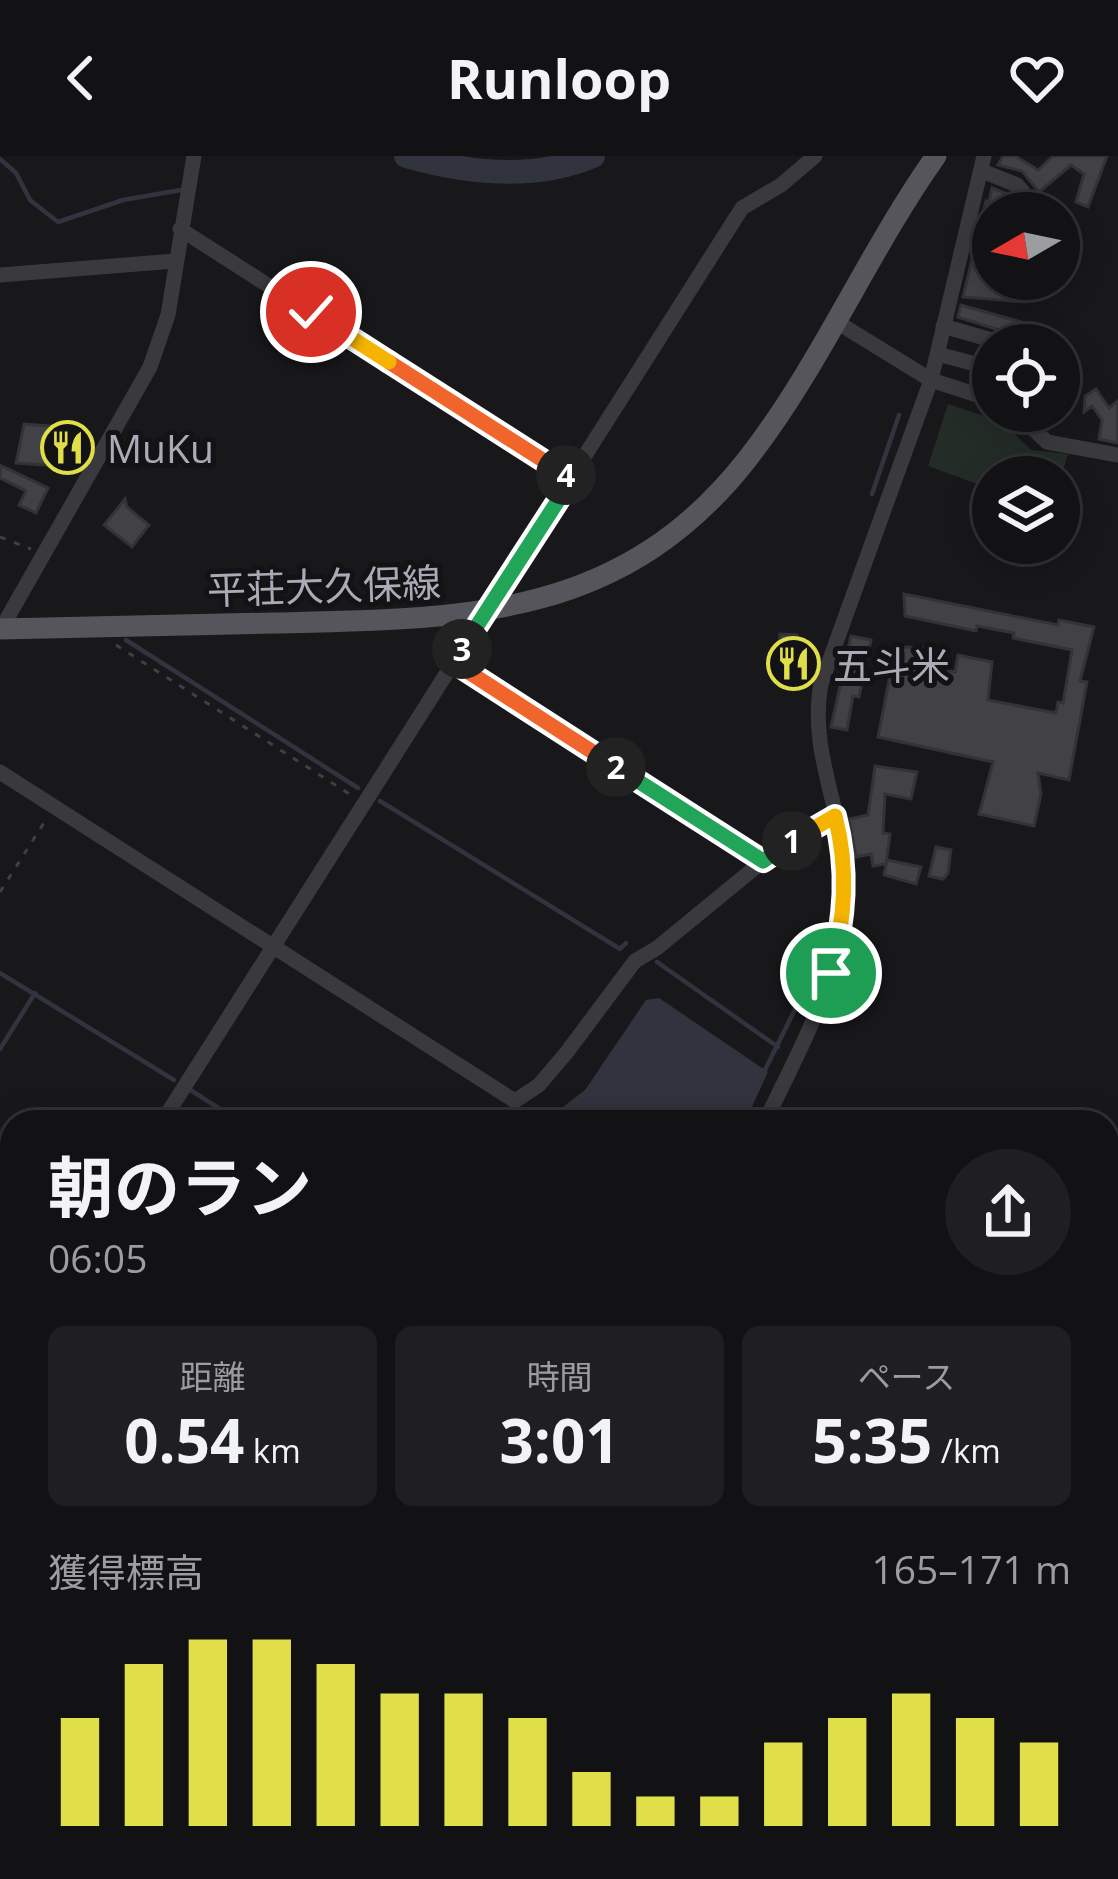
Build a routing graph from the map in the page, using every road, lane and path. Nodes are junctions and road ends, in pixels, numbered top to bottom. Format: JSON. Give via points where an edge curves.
{"nodes":[{"id":1,"x":194,"y":156,"type":"edge"},
{"id":2,"x":815,"y":156,"type":"edge"},
{"id":3,"x":926,"y":159,"type":"edge"},
{"id":4,"x":983,"y":163,"type":"edge"},
{"id":5,"x":1023,"y":192,"type":"edge"},
{"id":6,"x":180,"y":229,"type":"junction"},
{"id":7,"x":175,"y":261,"type":"junction"},
{"id":8,"x":0,"y":275,"type":"edge"},
{"id":9,"x":835,"y":321,"type":"junction"},
{"id":10,"x":944,"y":326,"type":"junction"},
{"id":11,"x":972,"y":334,"type":"edge"},
{"id":12,"x":938,"y":354,"type":"junction"},
{"id":13,"x":972,"y":363,"type":"edge"},
{"id":14,"x":931,"y":380,"type":"junction"},
{"id":15,"x":972,"y":393,"type":"edge"},
{"id":16,"x":1036,"y":432,"type":"edge"},
{"id":17,"x":1118,"y":454,"type":"edge"},
{"id":18,"x":572,"y":479,"type":"junction"},
{"id":19,"x":0,"y":537,"type":"edge"},
{"id":20,"x":44,"y":553,"type":"junction"},
{"id":21,"x":485,"y":613,"type":"junction"},
{"id":22,"x":110,"y":626,"type":"junction"},
{"id":23,"x":0,"y":629,"type":"edge"},
{"id":24,"x":453,"y":662,"type":"junction"},
{"id":25,"x":0,"y":772,"type":"edge"},
{"id":26,"x":363,"y":803,"type":"junction"},
{"id":27,"x":54,"y":807,"type":"junction"},
{"id":28,"x":835,"y":816,"type":"junction"},
{"id":29,"x":763,"y":861,"type":"junction"},
{"id":30,"x":0,"y":892,"type":"edge"},
{"id":31,"x":272,"y":945,"type":"junction"},
{"id":32,"x":169,"y":1110,"type":"edge"},
{"id":33,"x":771,"y":1110,"type":"edge"}],
"edges":[{"from":1,"to":6,"type":"street"},
{"from":2,"to":18,"type":"street","via":[[742,208]]},
{"from":3,"to":9,"type":"main road","name":"平荘大久保線"},
{"from":4,"to":5,"type":"street"},
{"from":4,"to":10,"type":"street"},
{"from":6,"to":7,"type":"street"},
{"from":6,"to":18,"type":"street"},
{"from":7,"to":8,"type":"street"},
{"from":7,"to":20,"type":"street","via":[[168,315],[149,367]]},
{"from":9,"to":14,"type":"street"},
{"from":9,"to":21,"type":"main road","name":"平荘大久保線","via":[[749,457],[687,522],[604,576]]},
{"from":10,"to":11,"type":"street"},
{"from":10,"to":12,"type":"street"},
{"from":12,"to":13,"type":"street"},
{"from":12,"to":14,"type":"street"},
{"from":14,"to":15,"type":"street"},
{"from":14,"to":28,"type":"street","via":[[821,684],[817,722]]},
{"from":16,"to":17,"type":"street","via":[[1047,442]]},
{"from":18,"to":21,"type":"street"},
{"from":19,"to":20,"type":"path"},
{"from":20,"to":23,"type":"street"},
{"from":21,"to":22,"type":"main road","name":"平荘大久保線"},
{"from":21,"to":24,"type":"street"},
{"from":22,"to":23,"type":"main road","name":"平荘大久保線"},
{"from":22,"to":26,"type":"path","via":[[114,643]]},
{"from":24,"to":26,"type":"street"},
{"from":24,"to":29,"type":"street"},
{"from":25,"to":27,"type":"street"},
{"from":26,"to":31,"type":"street"},
{"from":27,"to":30,"type":"path"},
{"from":27,"to":31,"type":"street"},
{"from":28,"to":29,"type":"street"},
{"from":28,"to":33,"type":"street","via":[[846,874],[838,948]]},
{"from":29,"to":31,"type":"street","via":[[635,961],[567,1052],[515,1102]]},
{"from":31,"to":32,"type":"street"}]}
